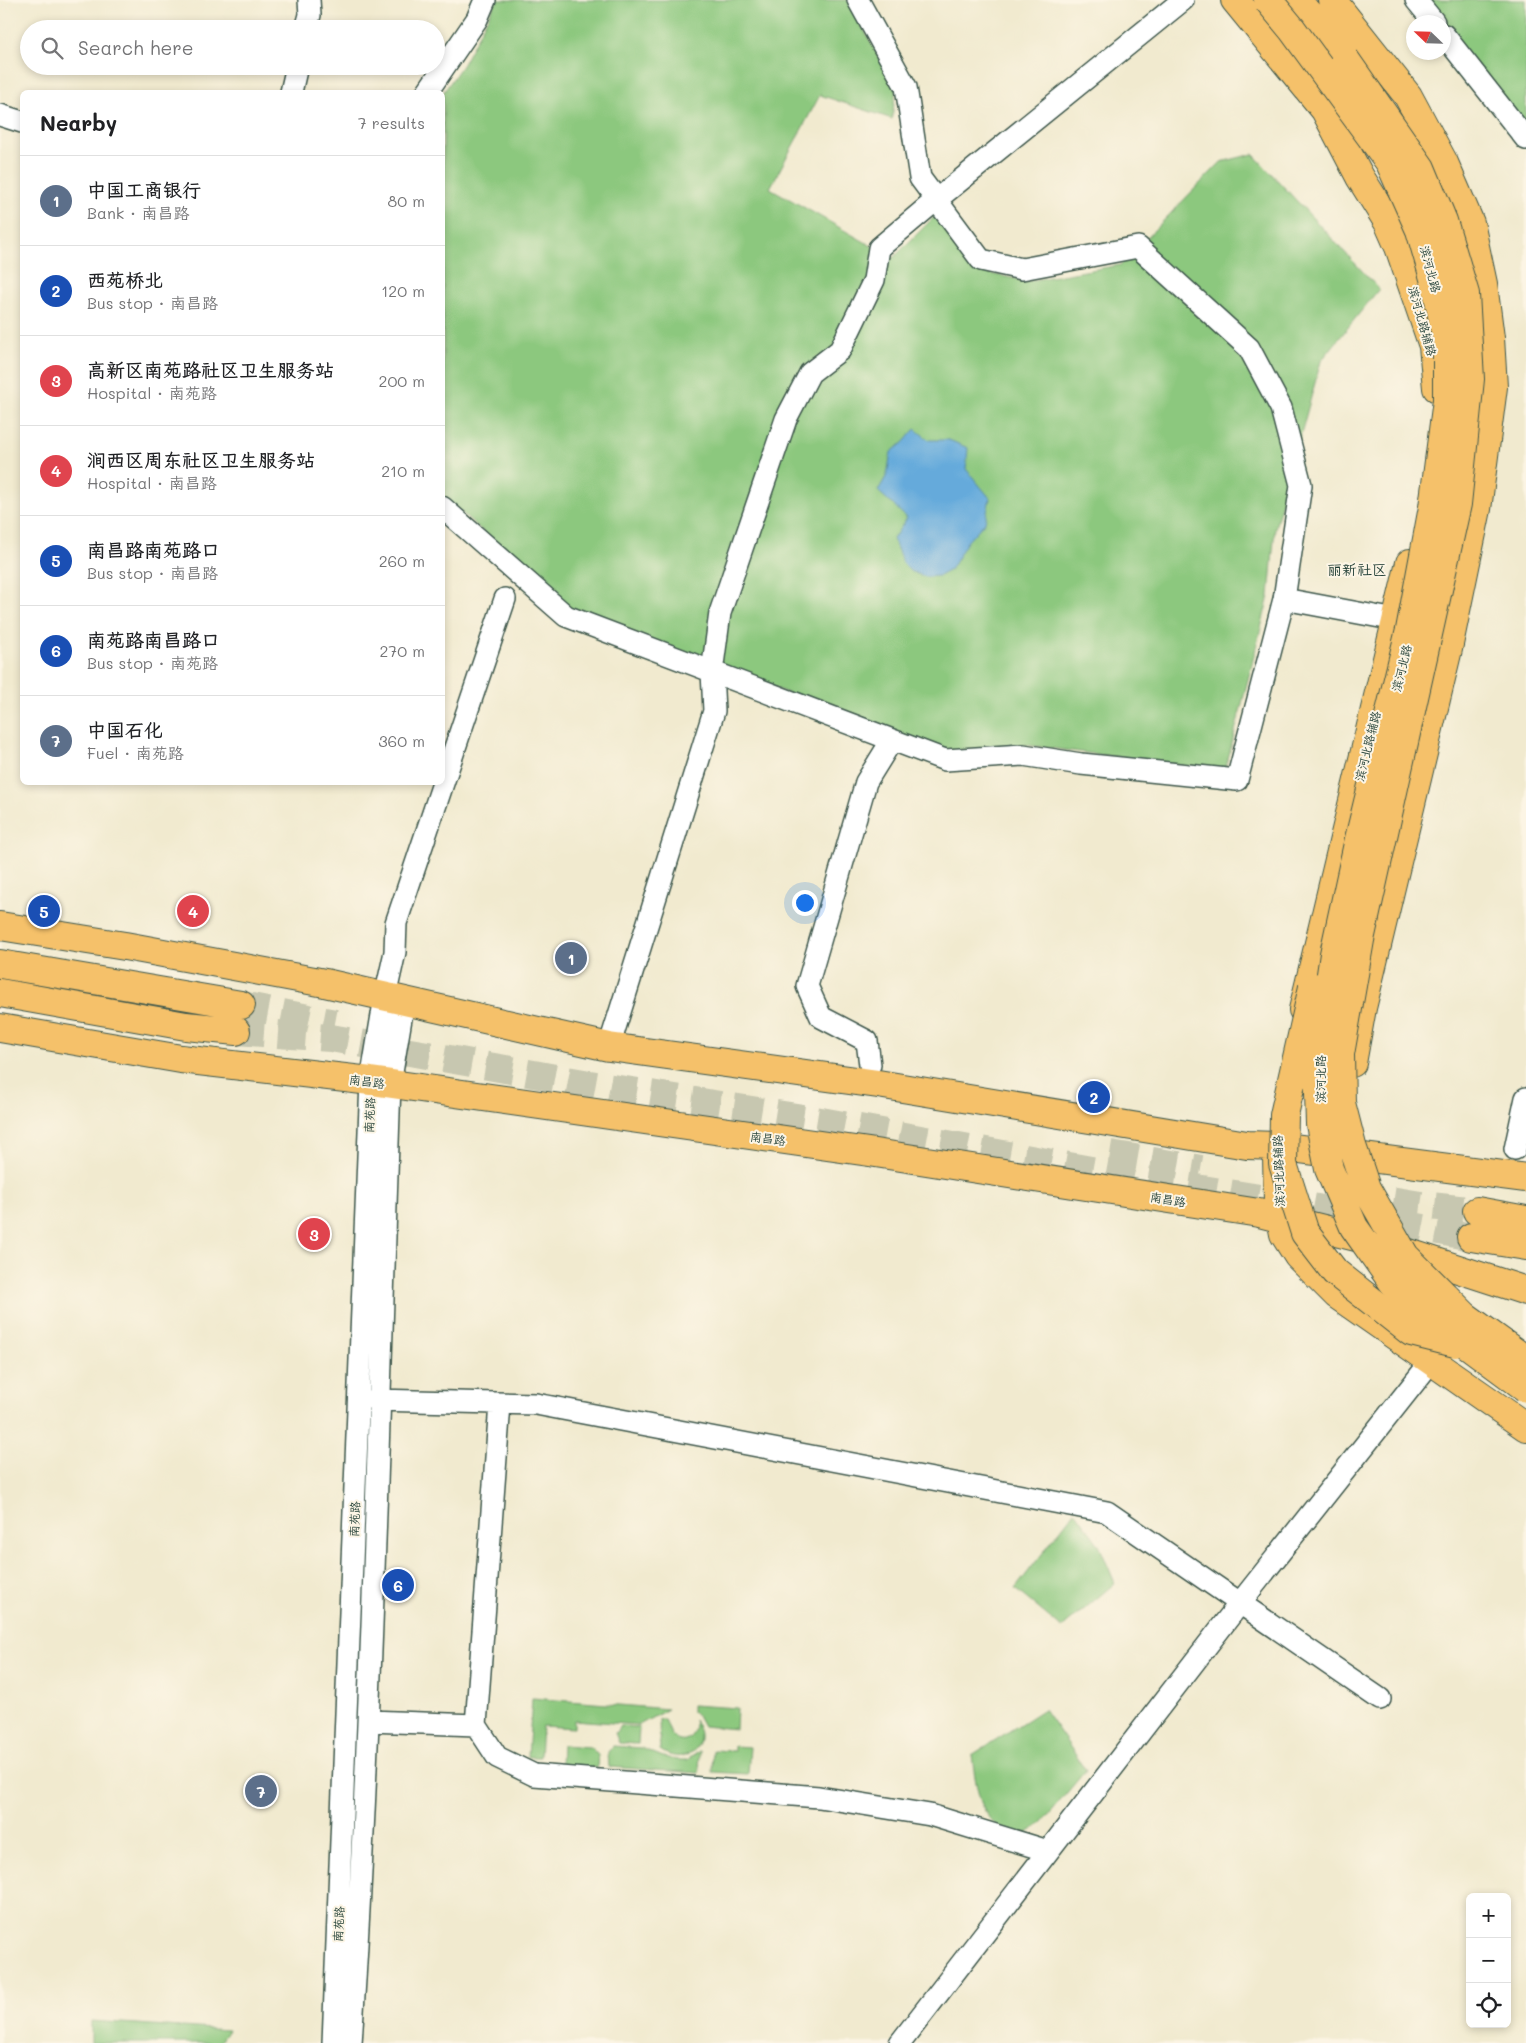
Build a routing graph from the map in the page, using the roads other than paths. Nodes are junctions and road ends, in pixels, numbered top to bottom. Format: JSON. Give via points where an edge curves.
{"nodes":[{"id":1,"x":309,"y":0,"type":"edge"},
{"id":2,"x":485,"y":0,"type":"edge"},
{"id":3,"x":858,"y":0,"type":"edge"},
{"id":4,"x":1183,"y":0,"type":"edge"},
{"id":5,"x":1235,"y":0,"type":"edge"},
{"id":6,"x":1268,"y":0,"type":"edge"},
{"id":7,"x":1297,"y":0,"type":"edge"},
{"id":8,"x":1332,"y":0,"type":"edge"},
{"id":9,"x":1416,"y":0,"type":"edge"},
{"id":10,"x":1428,"y":15,"type":"edge"},
{"id":11,"x":309,"y":20,"type":"edge"},
{"id":12,"x":1451,"y":44,"type":"edge"},
{"id":13,"x":445,"y":66,"type":"edge"},
{"id":14,"x":295,"y":75,"type":"edge"},
{"id":15,"x":439,"y":75,"type":"edge"},
{"id":16,"x":291,"y":90,"type":"edge"},
{"id":17,"x":428,"y":90,"type":"edge"},
{"id":18,"x":0,"y":115,"type":"edge"},
{"id":19,"x":20,"y":121,"type":"edge"},
{"id":20,"x":1526,"y":139,"type":"edge"},
{"id":21,"x":936,"y":200,"type":"junction"},
{"id":22,"x":1433,"y":507,"type":"junction"},
{"id":23,"x":445,"y":510,"type":"edge"},
{"id":24,"x":506,"y":599,"type":"dead end"},
{"id":25,"x":1284,"y":599,"type":"junction"},
{"id":26,"x":1397,"y":620,"type":"junction"},
{"id":27,"x":1429,"y":626,"type":"dead end"},
{"id":28,"x":712,"y":672,"type":"junction"},
{"id":29,"x":892,"y":740,"type":"junction"},
{"id":30,"x":445,"y":779,"type":"edge"},
{"id":31,"x":443,"y":785,"type":"edge"},
{"id":32,"x":0,"y":926,"type":"edge"},
{"id":33,"x":0,"y":964,"type":"edge"},
{"id":34,"x":0,"y":992,"type":"edge"},
{"id":35,"x":394,"y":999,"type":"junction"},
{"id":36,"x":0,"y":1028,"type":"edge"},
{"id":37,"x":609,"y":1047,"type":"junction"},
{"id":38,"x":870,"y":1066,"type":"dead end"},
{"id":39,"x":380,"y":1083,"type":"junction"},
{"id":40,"x":1526,"y":1098,"type":"edge"},
{"id":41,"x":1277,"y":1146,"type":"junction"},
{"id":42,"x":1515,"y":1150,"type":"dead end"},
{"id":43,"x":1341,"y":1154,"type":"junction"},
{"id":44,"x":1526,"y":1178,"type":"edge"},
{"id":45,"x":1476,"y":1210,"type":"tunnel mouth"},
{"id":46,"x":1281,"y":1218,"type":"junction"},
{"id":47,"x":1526,"y":1220,"type":"edge"},
{"id":48,"x":1472,"y":1237,"type":"tunnel mouth"},
{"id":49,"x":1372,"y":1241,"type":"junction"},
{"id":50,"x":1526,"y":1246,"type":"edge"},
{"id":51,"x":1526,"y":1291,"type":"edge"},
{"id":52,"x":1457,"y":1328,"type":"junction"},
{"id":53,"x":1526,"y":1338,"type":"edge"},
{"id":54,"x":1526,"y":1360,"type":"edge"},
{"id":55,"x":1432,"y":1361,"type":"junction"},
{"id":56,"x":1526,"y":1372,"type":"edge"},
{"id":57,"x":1526,"y":1388,"type":"edge"},
{"id":58,"x":378,"y":1400,"type":"junction"},
{"id":59,"x":500,"y":1404,"type":"junction"},
{"id":60,"x":1526,"y":1427,"type":"edge"},
{"id":61,"x":1240,"y":1603,"type":"junction"},
{"id":62,"x":1380,"y":1699,"type":"dead end"},
{"id":63,"x":369,"y":1721,"type":"junction"},
{"id":64,"x":476,"y":1726,"type":"junction"},
{"id":65,"x":1048,"y":1851,"type":"junction"},
{"id":66,"x":333,"y":2043,"type":"edge"},
{"id":67,"x":351,"y":2043,"type":"edge"},
{"id":68,"x":900,"y":2043,"type":"edge"}],
"edges":[{"from":1,"to":11,"type":"street"},
{"from":2,"to":13,"type":"street","via":[[477,20]]},
{"from":3,"to":21,"type":"street","via":[[906,87],[920,178]]},
{"from":4,"to":21,"type":"street"},
{"from":5,"to":26,"type":"main road","name":"滨河北路辅路","via":[[1325,110],[1388,222],[1433,346],[1438,390],[1433,444]]},
{"from":6,"to":22,"type":"main road","name":"滨河北路","bridge":true,"via":[[1390,164],[1420,230],[1436,285],[1446,341],[1448,400]]},
{"from":7,"to":54,"type":"main road","name":"滨河北路","bridge":true,"via":[[1345,59],[1421,168],[1443,222],[1464,294],[1470,379],[1458,504],[1360,940],[1340,1054],[1341,1103],[1366,1188],[1405,1256],[1465,1316]]},
{"from":8,"to":43,"type":"main road","via":[[1408,96],[1444,164],[1470,223],[1483,284],[1493,387],[1477,509],[1448,649],[1362,1008],[1346,1090]]},
{"from":9,"to":10,"type":"street"},
{"from":12,"to":20,"type":"street"},
{"from":14,"to":16,"type":"street"},
{"from":15,"to":17,"type":"street"},
{"from":18,"to":19,"type":"street"},
{"from":21,"to":25,"type":"street","via":[[981,260],[1022,268],[1138,247],[1249,348],[1282,408],[1301,485]]},
{"from":21,"to":28,"type":"street","via":[[880,248],[874,280],[840,350],[810,373],[786,419],[720,613]]},
{"from":22,"to":53,"type":"main road","bridge":true,"via":[[1381,702],[1303,1028],[1284,1115],[1283,1164],[1305,1233],[1335,1272],[1411,1332],[1466,1345]]},
{"from":22,"to":57,"type":"main road","name":"滨河北路","bridge":true,"via":[[1410,630],[1334,954],[1318,1062],[1320,1124],[1329,1169],[1354,1227],[1392,1280],[1426,1314]]},
{"from":23,"to":28,"type":"street","via":[[566,616]]},
{"from":24,"to":30,"type":"street","name":"南苑路"},
{"from":25,"to":26,"type":"street"},
{"from":25,"to":29,"type":"street","via":[[1238,780],[1023,755],[945,760]]},
{"from":26,"to":27,"type":"street"},
{"from":26,"to":41,"type":"main road","name":"滨河北路辅路","via":[[1308,989],[1277,1129]]},
{"from":28,"to":29,"type":"street"},
{"from":28,"to":37,"type":"street","via":[[714,711]]},
{"from":29,"to":38,"type":"street","via":[[866,782],[807,986],[822,1016],[867,1041]]},
{"from":31,"to":35,"type":"street","name":"南苑路","via":[[396,924]]},
{"from":32,"to":35,"type":"main road","via":[[325,983]]},
{"from":33,"to":34,"type":"main road","via":[[239,1018],[186,1026]]},
{"from":35,"to":37,"type":"main road"},
{"from":35,"to":39,"type":"street","name":"南苑路"},
{"from":36,"to":39,"type":"main road","name":"南昌路","via":[[181,1059]]},
{"from":37,"to":41,"type":"main road","via":[[878,1084],[1247,1145]]},
{"from":39,"to":46,"type":"main road","name":"南昌路","via":[[869,1152]]},
{"from":39,"to":58,"type":"street","name":"南苑路"},
{"from":39,"to":66,"type":"street","name":"南苑路"},
{"from":40,"to":42,"type":"street"},
{"from":41,"to":43,"type":"main road"},
{"from":41,"to":46,"type":"main road","name":"滨河北路辅路"},
{"from":43,"to":44,"type":"main road"},
{"from":43,"to":49,"type":"main road"},
{"from":45,"to":47,"type":"main road"},
{"from":46,"to":49,"type":"main road","name":"南昌路"},
{"from":46,"to":55,"type":"main road","name":"滨河北路辅路","via":[[1284,1234],[1298,1256],[1336,1295]]},
{"from":48,"to":50,"type":"main road"},
{"from":49,"to":51,"type":"main road","name":"南昌路"},
{"from":49,"to":52,"type":"main road","via":[[1411,1288]]},
{"from":52,"to":55,"type":"street"},
{"from":52,"to":56,"type":"main road"},
{"from":55,"to":60,"type":"main road","name":"滨河北路辅路"},
{"from":55,"to":61,"type":"street"},
{"from":58,"to":59,"type":"street"},
{"from":58,"to":63,"type":"street","name":"南苑路"},
{"from":59,"to":61,"type":"street","via":[[536,1404],[1107,1512]]},
{"from":59,"to":64,"type":"street"},
{"from":61,"to":62,"type":"street"},
{"from":61,"to":65,"type":"street"},
{"from":63,"to":64,"type":"street"},
{"from":63,"to":67,"type":"street","name":"南苑路"},
{"from":64,"to":65,"type":"street","via":[[497,1757],[534,1775],[820,1797],[930,1815]]},
{"from":65,"to":68,"type":"street"}]}
